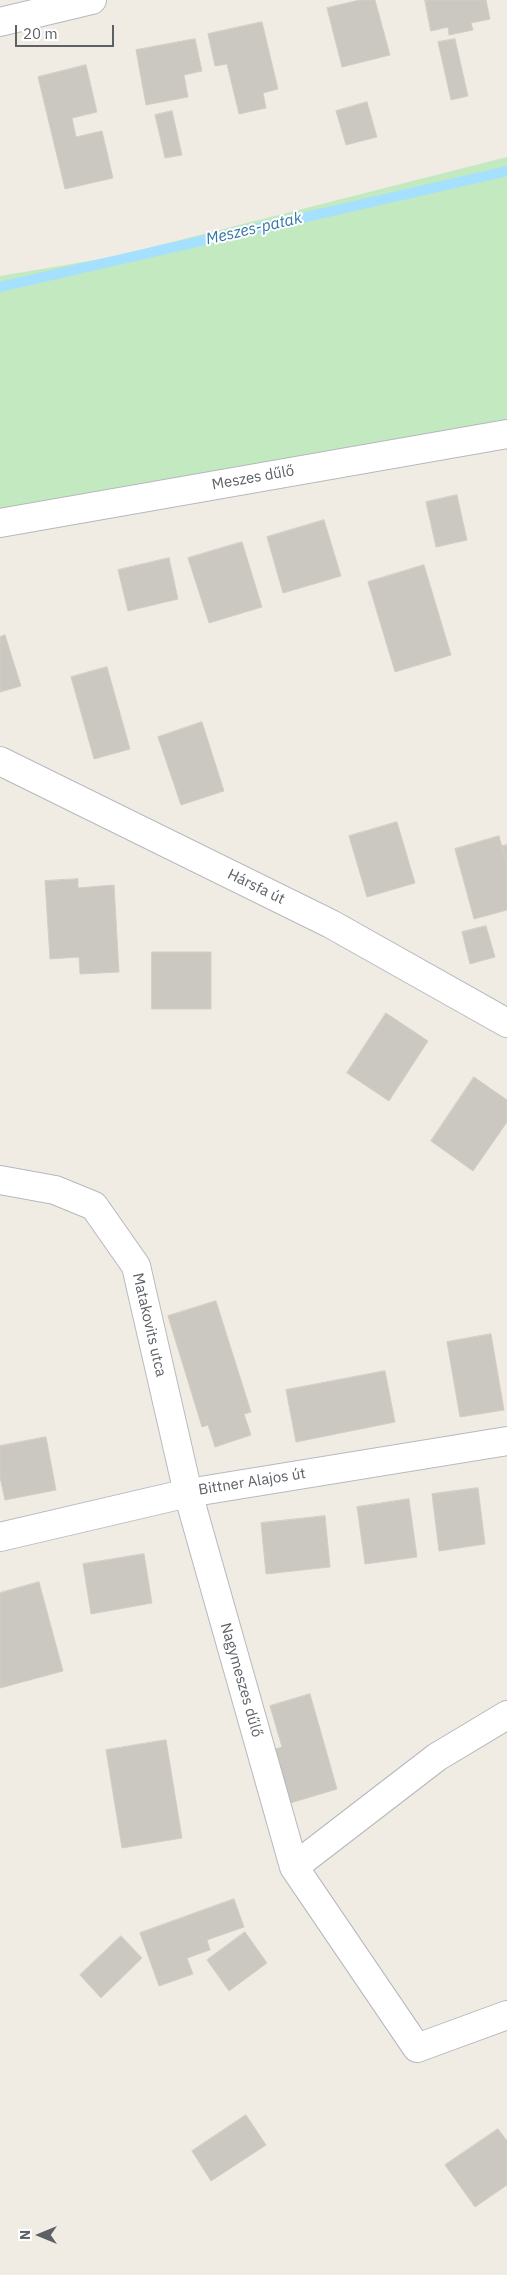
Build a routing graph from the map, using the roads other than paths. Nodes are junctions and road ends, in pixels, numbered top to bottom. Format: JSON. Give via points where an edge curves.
{"nodes":[{"id":1,"x":92,"y":0,"type":"edge"},
{"id":2,"x":0,"y":22,"type":"edge"},
{"id":3,"x":507,"y":434,"type":"edge"},
{"id":4,"x":0,"y":523,"type":"edge"},
{"id":5,"x":0,"y":761,"type":"edge"},
{"id":6,"x":507,"y":1021,"type":"edge"},
{"id":7,"x":0,"y":1180,"type":"edge"},
{"id":8,"x":507,"y":1441,"type":"edge"},
{"id":9,"x":188,"y":1493,"type":"junction"},
{"id":10,"x":0,"y":1537,"type":"edge"},
{"id":11,"x":507,"y":1715,"type":"edge"},
{"id":12,"x":294,"y":1867,"type":"junction"},
{"id":13,"x":507,"y":2014,"type":"edge"}],
"edges":[{"from":1,"to":2,"type":"street"},
{"from":3,"to":4,"type":"street","name":"Meszes dűlő"},
{"from":5,"to":6,"type":"street","name":"Hársfa út","via":[[331,924]]},
{"from":7,"to":9,"type":"street","name":"Matakovits utca","via":[[55,1190],[94,1206],[136,1266]]},
{"from":8,"to":9,"type":"street","name":"Bittner Alajos út"},
{"from":9,"to":10,"type":"street","name":"Bittner Alajos út"},
{"from":9,"to":12,"type":"street","name":"Nagymeszes dűlő"},
{"from":11,"to":12,"type":"street","via":[[437,1757]]},
{"from":12,"to":13,"type":"street","name":"Nagymeszes dűlő","via":[[417,2048]]}]}
